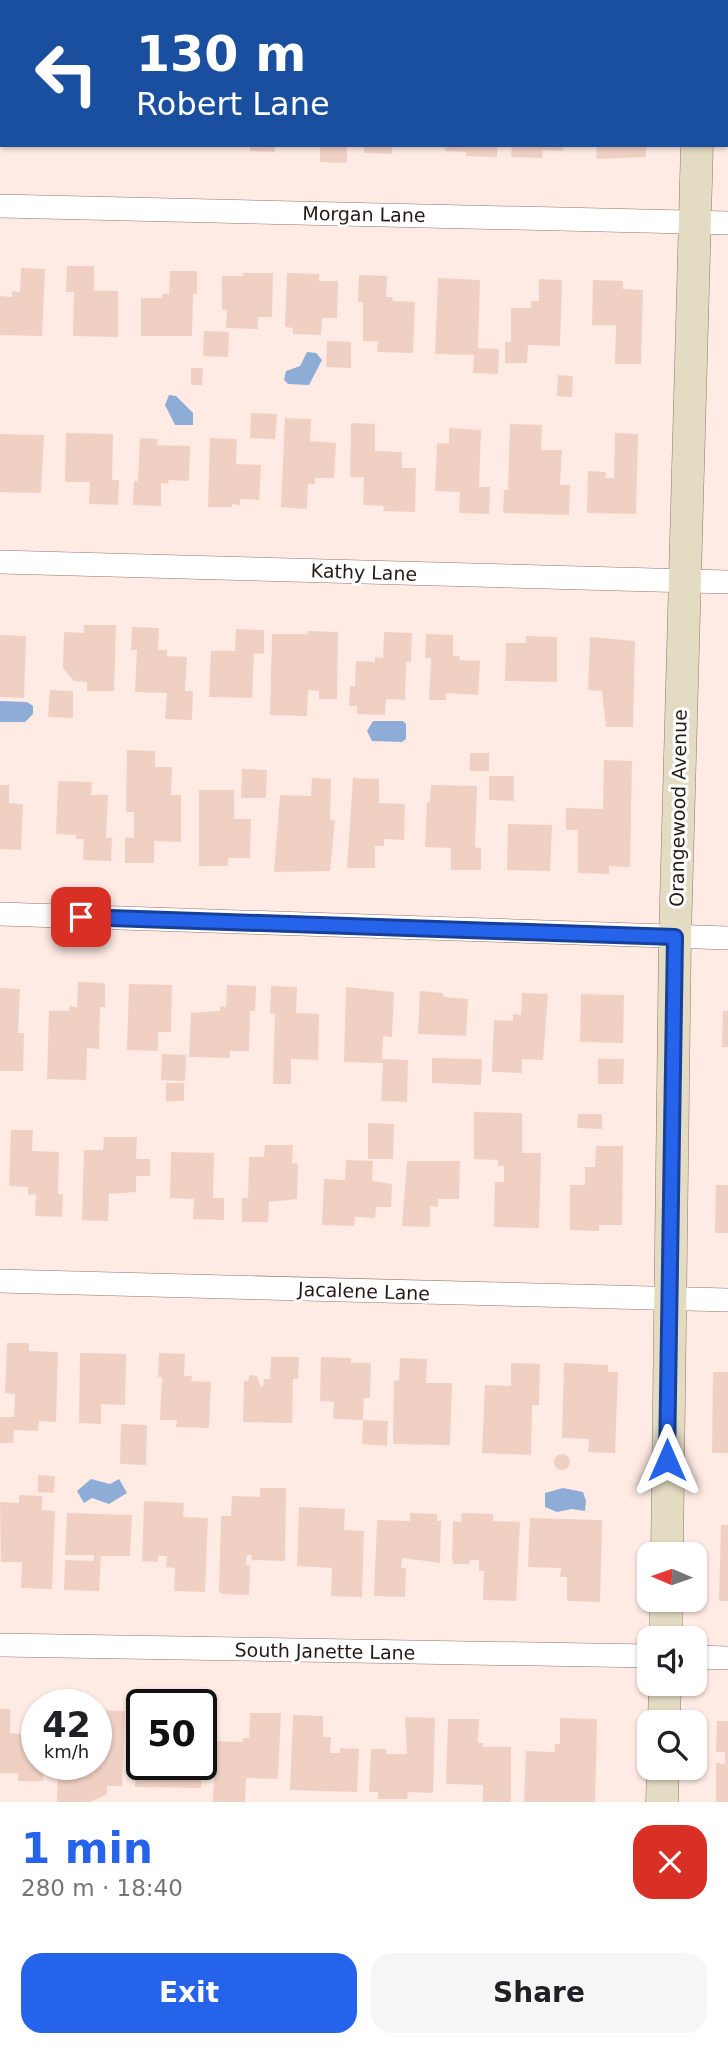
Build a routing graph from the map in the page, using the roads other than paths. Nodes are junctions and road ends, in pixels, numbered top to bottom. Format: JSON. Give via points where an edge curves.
{"nodes":[{"id":1,"x":697,"y":147,"type":"edge"},
{"id":2,"x":0,"y":206,"type":"edge"},
{"id":3,"x":695,"y":222,"type":"junction"},
{"id":4,"x":728,"y":223,"type":"edge"},
{"id":5,"x":0,"y":562,"type":"edge"},
{"id":6,"x":684,"y":581,"type":"junction"},
{"id":7,"x":728,"y":582,"type":"edge"},
{"id":8,"x":0,"y":915,"type":"edge"},
{"id":9,"x":675,"y":937,"type":"junction"},
{"id":10,"x":728,"y":938,"type":"edge"},
{"id":11,"x":0,"y":1281,"type":"edge"},
{"id":12,"x":668,"y":1299,"type":"junction"},
{"id":13,"x":728,"y":1300,"type":"edge"},
{"id":14,"x":667,"y":1542,"type":"edge"},
{"id":15,"x":0,"y":1645,"type":"edge"},
{"id":16,"x":637,"y":1656,"type":"edge"},
{"id":17,"x":707,"y":1657,"type":"edge"},
{"id":18,"x":728,"y":1658,"type":"edge"},
{"id":19,"x":663,"y":1780,"type":"edge"},
{"id":20,"x":662,"y":1802,"type":"edge"}],
"edges":[{"from":1,"to":3,"type":"main road","name":"Orangewood Avenue"},
{"from":2,"to":3,"type":"street","name":"Morgan Lane"},
{"from":3,"to":4,"type":"street","name":"Morgan Lane"},
{"from":3,"to":6,"type":"main road","name":"Orangewood Avenue"},
{"from":5,"to":6,"type":"street","name":"Kathy Lane"},
{"from":6,"to":7,"type":"street","name":"Kathy Lane"},
{"from":6,"to":9,"type":"main road","name":"Orangewood Avenue"},
{"from":8,"to":9,"type":"street"},
{"from":9,"to":10,"type":"street"},
{"from":9,"to":12,"type":"main road","name":"Orangewood Avenue"},
{"from":11,"to":12,"type":"street","name":"Jacalene Lane"},
{"from":12,"to":13,"type":"street","name":"Jacalene Lane"},
{"from":12,"to":14,"type":"main road","name":"Orangewood Avenue"},
{"from":15,"to":16,"type":"street","name":"South Janette Lane"},
{"from":17,"to":18,"type":"street"},
{"from":19,"to":20,"type":"main road"}]}
